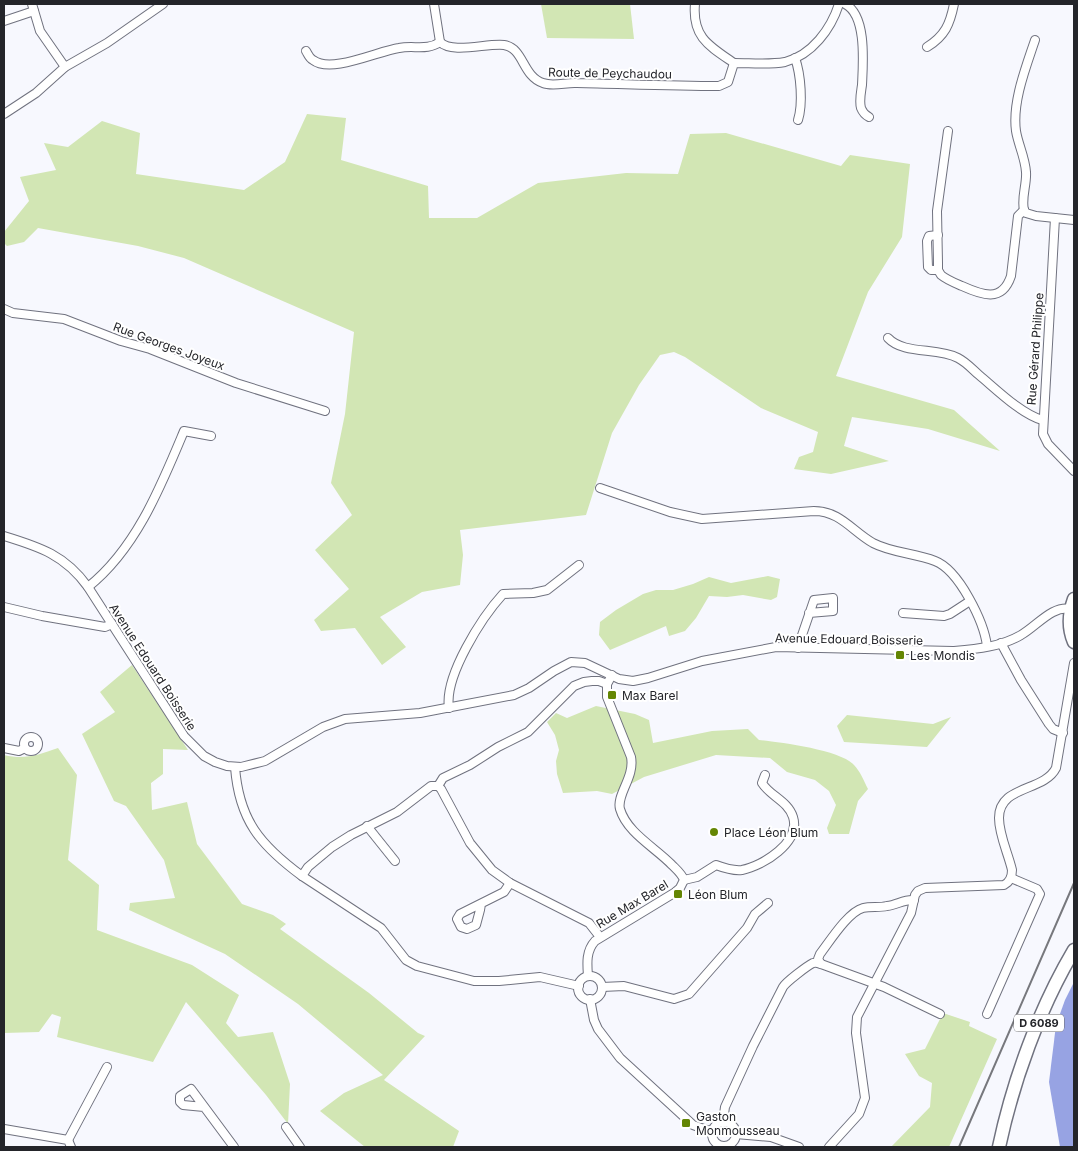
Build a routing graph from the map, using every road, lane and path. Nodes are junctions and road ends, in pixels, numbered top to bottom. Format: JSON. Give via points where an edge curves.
{"nodes":[{"id":1,"x":163,"y":4,"type":"edge"},
{"id":2,"x":434,"y":4,"type":"edge"},
{"id":3,"x":695,"y":4,"type":"edge"},
{"id":4,"x":838,"y":4,"type":"edge"},
{"id":5,"x":845,"y":4,"type":"edge"},
{"id":6,"x":954,"y":4,"type":"edge"},
{"id":7,"x":33,"y":8,"type":"edge"},
{"id":8,"x":4,"y":21,"type":"edge"},
{"id":9,"x":1036,"y":40,"type":"dead end"},
{"id":10,"x":440,"y":42,"type":"junction"},
{"id":11,"x":927,"y":47,"type":"dead end"},
{"id":12,"x":306,"y":51,"type":"dead end"},
{"id":13,"x":795,"y":58,"type":"junction"},
{"id":14,"x":734,"y":63,"type":"junction"},
{"id":15,"x":65,"y":67,"type":"junction"},
{"id":16,"x":4,"y":114,"type":"edge"},
{"id":17,"x":869,"y":117,"type":"dead end"},
{"id":18,"x":798,"y":120,"type":"dead end"},
{"id":19,"x":948,"y":131,"type":"dead end"},
{"id":20,"x":1024,"y":210,"type":"junction"},
{"id":21,"x":1055,"y":218,"type":"junction"},
{"id":22,"x":1074,"y":220,"type":"edge"},
{"id":23,"x":4,"y":309,"type":"edge"},
{"id":24,"x":888,"y":338,"type":"dead end"},
{"id":25,"x":325,"y":412,"type":"dead end"},
{"id":26,"x":1042,"y":420,"type":"junction"},
{"id":27,"x":211,"y":436,"type":"dead end"},
{"id":28,"x":1074,"y":470,"type":"edge"},
{"id":29,"x":600,"y":488,"type":"dead end"},
{"id":30,"x":4,"y":536,"type":"edge"},
{"id":31,"x":579,"y":565,"type":"dead end"},
{"id":32,"x":88,"y":587,"type":"junction"},
{"id":33,"x":970,"y":601,"type":"junction"},
{"id":34,"x":1073,"y":604,"type":"edge"},
{"id":35,"x":4,"y":607,"type":"edge"},
{"id":36,"x":903,"y":613,"type":"dead end"},
{"id":37,"x":809,"y":614,"type":"dead end"},
{"id":38,"x":112,"y":624,"type":"junction"},
{"id":39,"x":1074,"y":642,"type":"edge"},
{"id":40,"x":1001,"y":643,"type":"junction"},
{"id":41,"x":987,"y":646,"type":"junction"},
{"id":42,"x":798,"y":648,"type":"junction"},
{"id":43,"x":1074,"y":663,"type":"edge"},
{"id":44,"x":612,"y":675,"type":"junction"},
{"id":45,"x":1072,"y":679,"type":"edge"},
{"id":46,"x":607,"y":684,"type":"junction"},
{"id":47,"x":449,"y":708,"type":"junction"},
{"id":48,"x":1063,"y":733,"type":"junction"},
{"id":49,"x":4,"y":748,"type":"edge"},
{"id":50,"x":26,"y":748,"type":"dead end"},
{"id":51,"x":235,"y":768,"type":"junction"},
{"id":52,"x":765,"y":776,"type":"dead end"},
{"id":53,"x":438,"y":786,"type":"junction"},
{"id":54,"x":367,"y":826,"type":"junction"},
{"id":55,"x":395,"y":861,"type":"dead end"},
{"id":56,"x":302,"y":876,"type":"junction"},
{"id":57,"x":1011,"y":878,"type":"junction"},
{"id":58,"x":684,"y":880,"type":"junction"},
{"id":59,"x":510,"y":883,"type":"junction"},
{"id":60,"x":914,"y":900,"type":"junction"},
{"id":61,"x":768,"y":903,"type":"dead end"},
{"id":62,"x":480,"y":904,"type":"dead end"},
{"id":63,"x":588,"y":916,"type":"dead end"},
{"id":64,"x":595,"y":929,"type":"junction"},
{"id":65,"x":600,"y":937,"type":"junction"},
{"id":66,"x":1074,"y":950,"type":"edge"},
{"id":67,"x":821,"y":964,"type":"junction"},
{"id":68,"x":588,"y":976,"type":"junction"},
{"id":69,"x":874,"y":983,"type":"junction"},
{"id":70,"x":579,"y":986,"type":"junction"},
{"id":71,"x":602,"y":987,"type":"junction"},
{"id":72,"x":590,"y":999,"type":"junction"},
{"id":73,"x":940,"y":1014,"type":"dead end"},
{"id":74,"x":987,"y":1014,"type":"dead end"},
{"id":75,"x":107,"y":1067,"type":"dead end"},
{"id":76,"x":204,"y":1107,"type":"dead end"},
{"id":77,"x":728,"y":1122,"type":"junction"},
{"id":78,"x":286,"y":1127,"type":"dead end"},
{"id":79,"x":4,"y":1129,"type":"edge"},
{"id":80,"x":712,"y":1132,"type":"junction"},
{"id":81,"x":736,"y":1134,"type":"junction"},
{"id":82,"x":70,"y":1144,"type":"edge"},
{"id":83,"x":778,"y":1144,"type":"edge"},
{"id":84,"x":728,"y":1146,"type":"edge"},
{"id":85,"x":234,"y":1147,"type":"edge"},
{"id":86,"x":300,"y":1147,"type":"edge"},
{"id":87,"x":799,"y":1147,"type":"edge"},
{"id":88,"x":829,"y":1147,"type":"edge"},
{"id":89,"x":999,"y":1147,"type":"edge"}],
"edges":[{"from":1,"to":15,"type":"street","via":[[107,43]]},
{"from":2,"to":10,"type":"street"},
{"from":3,"to":14,"type":"street","via":[[696,23],[702,38],[714,51]]},
{"from":4,"to":13,"type":"street","via":[[820,40]]},
{"from":5,"to":17,"type":"street","via":[[853,9],[860,24],[860,106]]},
{"from":6,"to":11,"type":"street","via":[[943,35]]},
{"from":7,"to":8,"type":"street"},
{"from":7,"to":15,"type":"street","via":[[44,37]]},
{"from":9,"to":20,"type":"street","via":[[1023,76],[1016,111],[1016,131],[1026,174]]},
{"from":10,"to":12,"type":"street","name":"Route de Peychaudou","via":[[431,47],[402,47],[334,64],[318,63]]},
{"from":10,"to":14,"type":"street","name":"Route de Peychaudou","via":[[452,47],[510,47],[530,75],[547,84],[719,86],[728,82]]},
{"from":13,"to":14,"type":"street","via":[[784,62]]},
{"from":13,"to":18,"type":"street","via":[[801,105]]},
{"from":15,"to":16,"type":"street","via":[[36,93]]},
{"from":19,"to":20,"type":"street","via":[[937,211],[938,235],[929,236],[927,241],[928,267],[981,295],[1000,291],[1011,276],[1018,216]]},
{"from":20,"to":21,"type":"street","via":[[1026,214]]},
{"from":21,"to":22,"type":"street"},
{"from":21,"to":26,"type":"street","name":"Rue Gérard Philippe"},
{"from":23,"to":25,"type":"street","name":"Rue Georges Joyeux","via":[[64,319],[236,383]]},
{"from":24,"to":26,"type":"street","via":[[897,346],[957,357],[1013,403]]},
{"from":26,"to":28,"type":"street","name":"Rue Gérard Philippe","via":[[1042,434],[1048,444]]},
{"from":27,"to":32,"type":"street","via":[[184,431],[139,526],[110,567]]},
{"from":29,"to":33,"type":"street","via":[[670,512],[702,519],[827,512],[880,546],[933,560],[946,567]]},
{"from":30,"to":32,"type":"street","name":"Avenue Edouard Boisserie","via":[[50,552],[70,566]]},
{"from":31,"to":47,"type":"street","via":[[547,590],[503,594],[477,629],[452,680]]},
{"from":32,"to":38,"type":"street","name":"Avenue Edouard Boisserie"},
{"from":33,"to":36,"type":"street","via":[[944,616]]},
{"from":33,"to":41,"type":"street","via":[[985,632]]},
{"from":34,"to":39,"type":"main road","via":[[1070,625]]},
{"from":34,"to":40,"type":"street","name":"Avenue Edouard Boisserie","via":[[1059,608],[1020,636]]},
{"from":35,"to":38,"type":"street","via":[[105,627]]},
{"from":37,"to":42,"type":"street"},
{"from":38,"to":51,"type":"street","name":"Avenue Edouard Boisserie","via":[[184,736],[204,756]]},
{"from":40,"to":41,"type":"street","name":"Avenue Edouard Boisserie"},
{"from":40,"to":48,"type":"street","via":[[1049,724]]},
{"from":41,"to":42,"type":"street","name":"Avenue Edouard Boisserie","via":[[953,651]]},
{"from":42,"to":44,"type":"street","name":"Avenue Edouard Boisserie","via":[[776,647],[702,661],[639,680]]},
{"from":43,"to":45,"type":"street"},
{"from":44,"to":46,"type":"street"},
{"from":44,"to":47,"type":"street","name":"Avenue Edouard Boisserie","via":[[585,662],[570,662],[514,695]]},
{"from":45,"to":48,"type":"street"},
{"from":46,"to":53,"type":"street","via":[[592,681],[574,686],[528,732],[443,778]]},
{"from":46,"to":58,"type":"street","name":"Rue Max Barel","via":[[606,697],[632,762],[632,773],[620,802],[622,813],[630,827],[666,858]]},
{"from":47,"to":51,"type":"street","name":"Avenue Edouard Boisserie","via":[[345,719],[323,727],[265,761]]},
{"from":48,"to":57,"type":"street","via":[[1054,773],[1043,782],[1012,794],[999,811]]},
{"from":49,"to":50,"type":"street","via":[[19,751]]},
{"from":51,"to":56,"type":"street","via":[[236,787],[246,819],[266,844]]},
{"from":52,"to":58,"type":"street","via":[[764,786],[782,800],[793,816],[794,831],[789,841],[778,852],[743,870],[716,865],[697,877]]},
{"from":53,"to":54,"type":"street","via":[[431,786],[397,812]]},
{"from":53,"to":59,"type":"street","via":[[476,852]]},
{"from":54,"to":55,"type":"street"},
{"from":54,"to":56,"type":"street","via":[[332,846]]},
{"from":56,"to":70,"type":"street","via":[[381,928],[406,960],[418,966],[474,981],[540,977]]},
{"from":57,"to":60,"type":"street","via":[[998,886],[925,888],[918,891]]},
{"from":57,"to":74,"type":"street","via":[[1037,889],[1040,894]]},
{"from":58,"to":65,"type":"street","name":"Rue Max Barel","via":[[680,888]]},
{"from":59,"to":62,"type":"street","via":[[504,892]]},
{"from":59,"to":64,"type":"street"},
{"from":60,"to":67,"type":"street","via":[[858,910],[820,954]]},
{"from":60,"to":69,"type":"street","via":[[911,913]]},
{"from":61,"to":71,"type":"street","via":[[755,914],[689,994],[674,999],[624,986]]},
{"from":63,"to":64,"type":"street"},
{"from":64,"to":65,"type":"street"},
{"from":65,"to":68,"type":"street","name":"Rue Max Barel","via":[[589,950]]},
{"from":66,"to":89,"type":"main road","number":"D 6089","via":[[1035,1030],[1011,1099]]},
{"from":67,"to":69,"type":"street"},
{"from":67,"to":77,"type":"street","via":[[810,965],[783,987],[725,1107]]},
{"from":68,"to":70,"type":"street"},
{"from":68,"to":71,"type":"street","via":[[598,978]]},
{"from":69,"to":73,"type":"street"},
{"from":69,"to":88,"type":"street","via":[[856,1021],[864,1103],[854,1121]]},
{"from":70,"to":72,"type":"street","via":[[582,996]]},
{"from":71,"to":72,"type":"street","via":[[597,997]]},
{"from":72,"to":80,"type":"street","via":[[598,1029],[620,1058],[692,1125]]},
{"from":75,"to":82,"type":"street"},
{"from":76,"to":85,"type":"street"},
{"from":77,"to":80,"type":"street","via":[[720,1123]]},
{"from":77,"to":81,"type":"street"},
{"from":78,"to":86,"type":"street"},
{"from":79,"to":82,"type":"street"},
{"from":80,"to":84,"type":"street","via":[[715,1142]]},
{"from":81,"to":83,"type":"street","via":[[752,1134]]},
{"from":81,"to":84,"type":"street"},
{"from":83,"to":87,"type":"street"}]}
